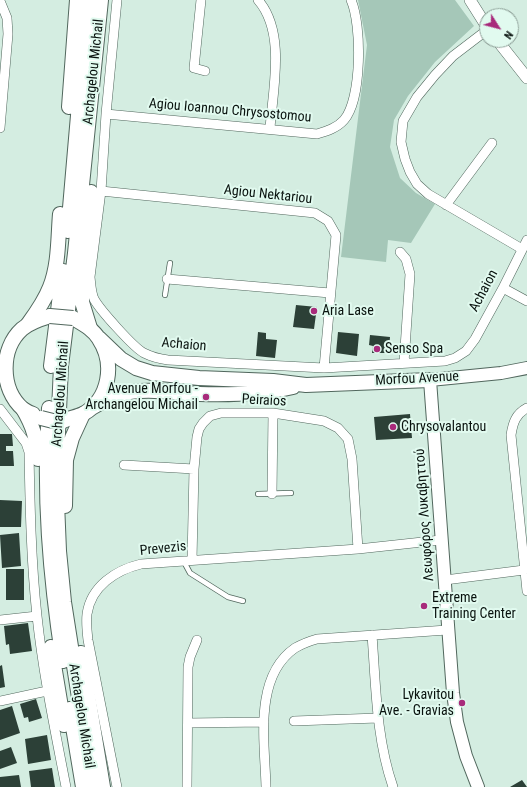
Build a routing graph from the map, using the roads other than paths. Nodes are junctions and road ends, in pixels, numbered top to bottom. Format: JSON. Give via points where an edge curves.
{"nodes":[{"id":1,"x":77,"y":0,"type":"edge"},
{"id":2,"x":88,"y":0,"type":"edge"},
{"id":3,"x":100,"y":0,"type":"edge"},
{"id":4,"x":109,"y":0,"type":"edge"},
{"id":5,"x":117,"y":0,"type":"edge"},
{"id":6,"x":201,"y":0,"type":"edge"},
{"id":7,"x":258,"y":0,"type":"edge"},
{"id":8,"x":351,"y":0,"type":"edge"},
{"id":9,"x":470,"y":0,"type":"edge"},
{"id":10,"x":0,"y":1,"type":"edge"},
{"id":11,"x":479,"y":14,"type":"edge"},
{"id":12,"x":479,"y":36,"type":"edge"},
{"id":13,"x":503,"y":48,"type":"edge"},
{"id":14,"x":205,"y":71,"type":"dead end"},
{"id":15,"x":527,"y":78,"type":"edge"},
{"id":16,"x":2,"y":86,"type":"edge"},
{"id":17,"x":106,"y":114,"type":"junction"},
{"id":18,"x":0,"y":128,"type":"edge"},
{"id":19,"x":270,"y":128,"type":"junction"},
{"id":20,"x":492,"y":143,"type":"dead end"},
{"id":21,"x":102,"y":191,"type":"junction"},
{"id":22,"x":446,"y":205,"type":"junction"},
{"id":23,"x":527,"y":240,"type":"edge"},
{"id":24,"x":522,"y":250,"type":"junction"},
{"id":25,"x":400,"y":252,"type":"dead end"},
{"id":26,"x":170,"y":263,"type":"dead end"},
{"id":27,"x":168,"y":280,"type":"junction"},
{"id":28,"x":503,"y":288,"type":"junction"},
{"id":29,"x":330,"y":293,"type":"junction"},
{"id":30,"x":165,"y":295,"type":"dead end"},
{"id":31,"x":527,"y":301,"type":"edge"},
{"id":32,"x":25,"y":327,"type":"junction"},
{"id":33,"x":95,"y":333,"type":"junction"},
{"id":34,"x":0,"y":344,"type":"edge"},
{"id":35,"x":404,"y":363,"type":"junction"},
{"id":36,"x":324,"y":368,"type":"junction"},
{"id":37,"x":527,"y":368,"type":"edge"},
{"id":38,"x":430,"y":380,"type":"junction"},
{"id":39,"x":306,"y":385,"type":"junction"},
{"id":40,"x":0,"y":386,"type":"edge"},
{"id":41,"x":18,"y":404,"type":"junction"},
{"id":42,"x":527,"y":408,"type":"edge"},
{"id":43,"x":0,"y":409,"type":"edge"},
{"id":44,"x":86,"y":411,"type":"junction"},
{"id":45,"x":273,"y":414,"type":"junction"},
{"id":46,"x":124,"y":465,"type":"dead end"},
{"id":47,"x":194,"y":468,"type":"junction"},
{"id":48,"x":291,"y":493,"type":"dead end"},
{"id":49,"x":258,"y":494,"type":"dead end"},
{"id":50,"x":272,"y":494,"type":"junction"},
{"id":51,"x":524,"y":524,"type":"edge"},
{"id":52,"x":441,"y":540,"type":"junction"},
{"id":53,"x":358,"y":549,"type":"junction"},
{"id":54,"x":188,"y":560,"type":"junction"},
{"id":55,"x":524,"y":570,"type":"junction"},
{"id":56,"x":445,"y":580,"type":"junction"},
{"id":57,"x":527,"y":591,"type":"edge"},
{"id":58,"x":243,"y":601,"type":"dead end"},
{"id":59,"x":37,"y":616,"type":"junction"},
{"id":60,"x":0,"y":620,"type":"edge"},
{"id":61,"x":448,"y":630,"type":"junction"},
{"id":62,"x":372,"y":635,"type":"junction"},
{"id":63,"x":197,"y":640,"type":"dead end"},
{"id":64,"x":47,"y":691,"type":"junction"},
{"id":65,"x":0,"y":701,"type":"edge"},
{"id":66,"x":378,"y":718,"type":"junction"},
{"id":67,"x":294,"y":721,"type":"dead end"},
{"id":68,"x":264,"y":722,"type":"junction"},
{"id":69,"x":188,"y":723,"type":"junction"},
{"id":70,"x":66,"y":787,"type":"edge"},
{"id":71,"x":73,"y":787,"type":"edge"},
{"id":72,"x":83,"y":787,"type":"edge"},
{"id":73,"x":93,"y":787,"type":"edge"},
{"id":74,"x":104,"y":787,"type":"edge"},
{"id":75,"x":116,"y":787,"type":"edge"},
{"id":76,"x":187,"y":787,"type":"edge"},
{"id":77,"x":266,"y":787,"type":"edge"},
{"id":78,"x":390,"y":787,"type":"edge"},
{"id":79,"x":478,"y":787,"type":"edge"}],
"edges":[{"from":1,"to":32,"type":"main road","via":[[54,272],[50,287],[40,306]]},
{"from":2,"to":72,"type":"main road","name":"Archagelou Michail","via":[[66,252],[51,365],[46,443],[46,516],[54,604]]},
{"from":3,"to":73,"type":"main road","name":"Archagelou Michail","via":[[61,366],[56,478],[58,544],[64,602]]},
{"from":4,"to":33,"type":"main road","via":[[82,290],[82,302]]},
{"from":5,"to":17,"type":"street","name":"Achaion"},
{"from":6,"to":14,"type":"street","via":[[194,68]]},
{"from":7,"to":19,"type":"street","via":[[266,11],[275,38]]},
{"from":8,"to":19,"type":"street","name":"Agiou Ioannou Chrysostomou","via":[[357,25],[358,78],[345,119],[328,131],[317,134]]},
{"from":9,"to":11,"type":"street"},
{"from":10,"to":16,"type":"street","via":[[7,18],[8,34]]},
{"from":12,"to":22,"type":"street","via":[[453,56],[435,76],[417,97],[403,121],[401,142],[410,172],[417,184]]},
{"from":13,"to":15,"type":"street"},
{"from":16,"to":18,"type":"street"},
{"from":17,"to":19,"type":"street","name":"Agiou Ioannou Chrysostomou"},
{"from":17,"to":21,"type":"street","name":"Achaion"},
{"from":20,"to":22,"type":"street"},
{"from":21,"to":29,"type":"street","name":"Agiou Nektariou","via":[[315,214],[328,221],[336,235]]},
{"from":21,"to":36,"type":"street","name":"Achaion","via":[[90,277],[94,299],[106,315],[144,353],[168,360]]},
{"from":22,"to":24,"type":"street"},
{"from":23,"to":24,"type":"street","name":"Achaion"},
{"from":24,"to":28,"type":"street","name":"Achaion"},
{"from":25,"to":35,"type":"street","via":[[406,259],[410,274]]},
{"from":26,"to":27,"type":"lane"},
{"from":27,"to":29,"type":"street"},
{"from":27,"to":30,"type":"lane"},
{"from":28,"to":31,"type":"street"},
{"from":28,"to":35,"type":"street","name":"Achaion","via":[[466,351],[444,361]]},
{"from":29,"to":36,"type":"street","name":"Agiou Nektariou"},
{"from":32,"to":33,"type":"main road","bridge":true,"via":[[50,316],[74,318]]},
{"from":32,"to":34,"type":"main road"},
{"from":32,"to":41,"type":"main road","via":[[13,339],[4,363],[8,388]]},
{"from":33,"to":39,"type":"main road","name":"Morfou Avenue","via":[[121,359],[136,368],[152,373]]},
{"from":33,"to":44,"type":"main road","via":[[106,352],[109,367],[104,390]]},
{"from":35,"to":36,"type":"street","name":"Achaion"},
{"from":37,"to":38,"type":"main road","name":"Morfou Avenue"},
{"from":38,"to":39,"type":"main road","name":"Morfou Avenue"},
{"from":38,"to":52,"type":"main road","name":"Λεωφόρος Λυκαβηττού"},
{"from":39,"to":44,"type":"main road","name":"Morfou Avenue","via":[[271,392],[130,392],[109,398]]},
{"from":40,"to":41,"type":"main road"},
{"from":41,"to":44,"type":"main road","bridge":true,"via":[[41,418],[53,421],[63,421]]},
{"from":41,"to":71,"type":"main road","via":[[30,422],[37,441],[45,606]]},
{"from":42,"to":51,"type":"street","via":[[515,419],[511,435]]},
{"from":43,"to":59,"type":"street","via":[[26,443],[29,452],[32,559]]},
{"from":44,"to":74,"type":"main road","via":[[72,438],[66,460],[65,516],[71,602]]},
{"from":45,"to":47,"type":"street","name":"Peiraios","via":[[221,413],[210,416],[199,429]]},
{"from":45,"to":50,"type":"street"},
{"from":45,"to":53,"type":"street","name":"Peiraios","via":[[324,421],[338,428],[348,439],[352,459]]},
{"from":46,"to":47,"type":"street"},
{"from":47,"to":54,"type":"street","name":"Peiraios"},
{"from":48,"to":50,"type":"lane"},
{"from":49,"to":50,"type":"lane"},
{"from":51,"to":55,"type":"street"},
{"from":52,"to":53,"type":"street","name":"Prevezis"},
{"from":52,"to":56,"type":"main road","name":"Λεωφόρος Λυκαβηττού"},
{"from":53,"to":54,"type":"street","name":"Prevezis"},
{"from":54,"to":58,"type":"lane","via":[[190,573],[228,597]]},
{"from":54,"to":75,"type":"street","name":"Prevezis","via":[[141,564],[123,570],[100,586],[89,605],[88,640]]},
{"from":55,"to":56,"type":"street"},
{"from":55,"to":57,"type":"street"},
{"from":56,"to":61,"type":"main road","name":"Λεωφόρος Λυκαβηττού"},
{"from":59,"to":60,"type":"street"},
{"from":59,"to":64,"type":"street"},
{"from":61,"to":62,"type":"street"},
{"from":61,"to":79,"type":"main road","name":"Λεωφόρος Λυκαβηττού","via":[[457,722]]},
{"from":62,"to":66,"type":"street"},
{"from":62,"to":68,"type":"street","via":[[317,639],[305,643],[285,656],[270,680]]},
{"from":63,"to":69,"type":"street","via":[[188,667]]},
{"from":64,"to":65,"type":"street"},
{"from":64,"to":70,"type":"street"},
{"from":66,"to":67,"type":"street"},
{"from":66,"to":78,"type":"street"},
{"from":68,"to":69,"type":"street"},
{"from":68,"to":77,"type":"street"},
{"from":69,"to":76,"type":"street"}]}
